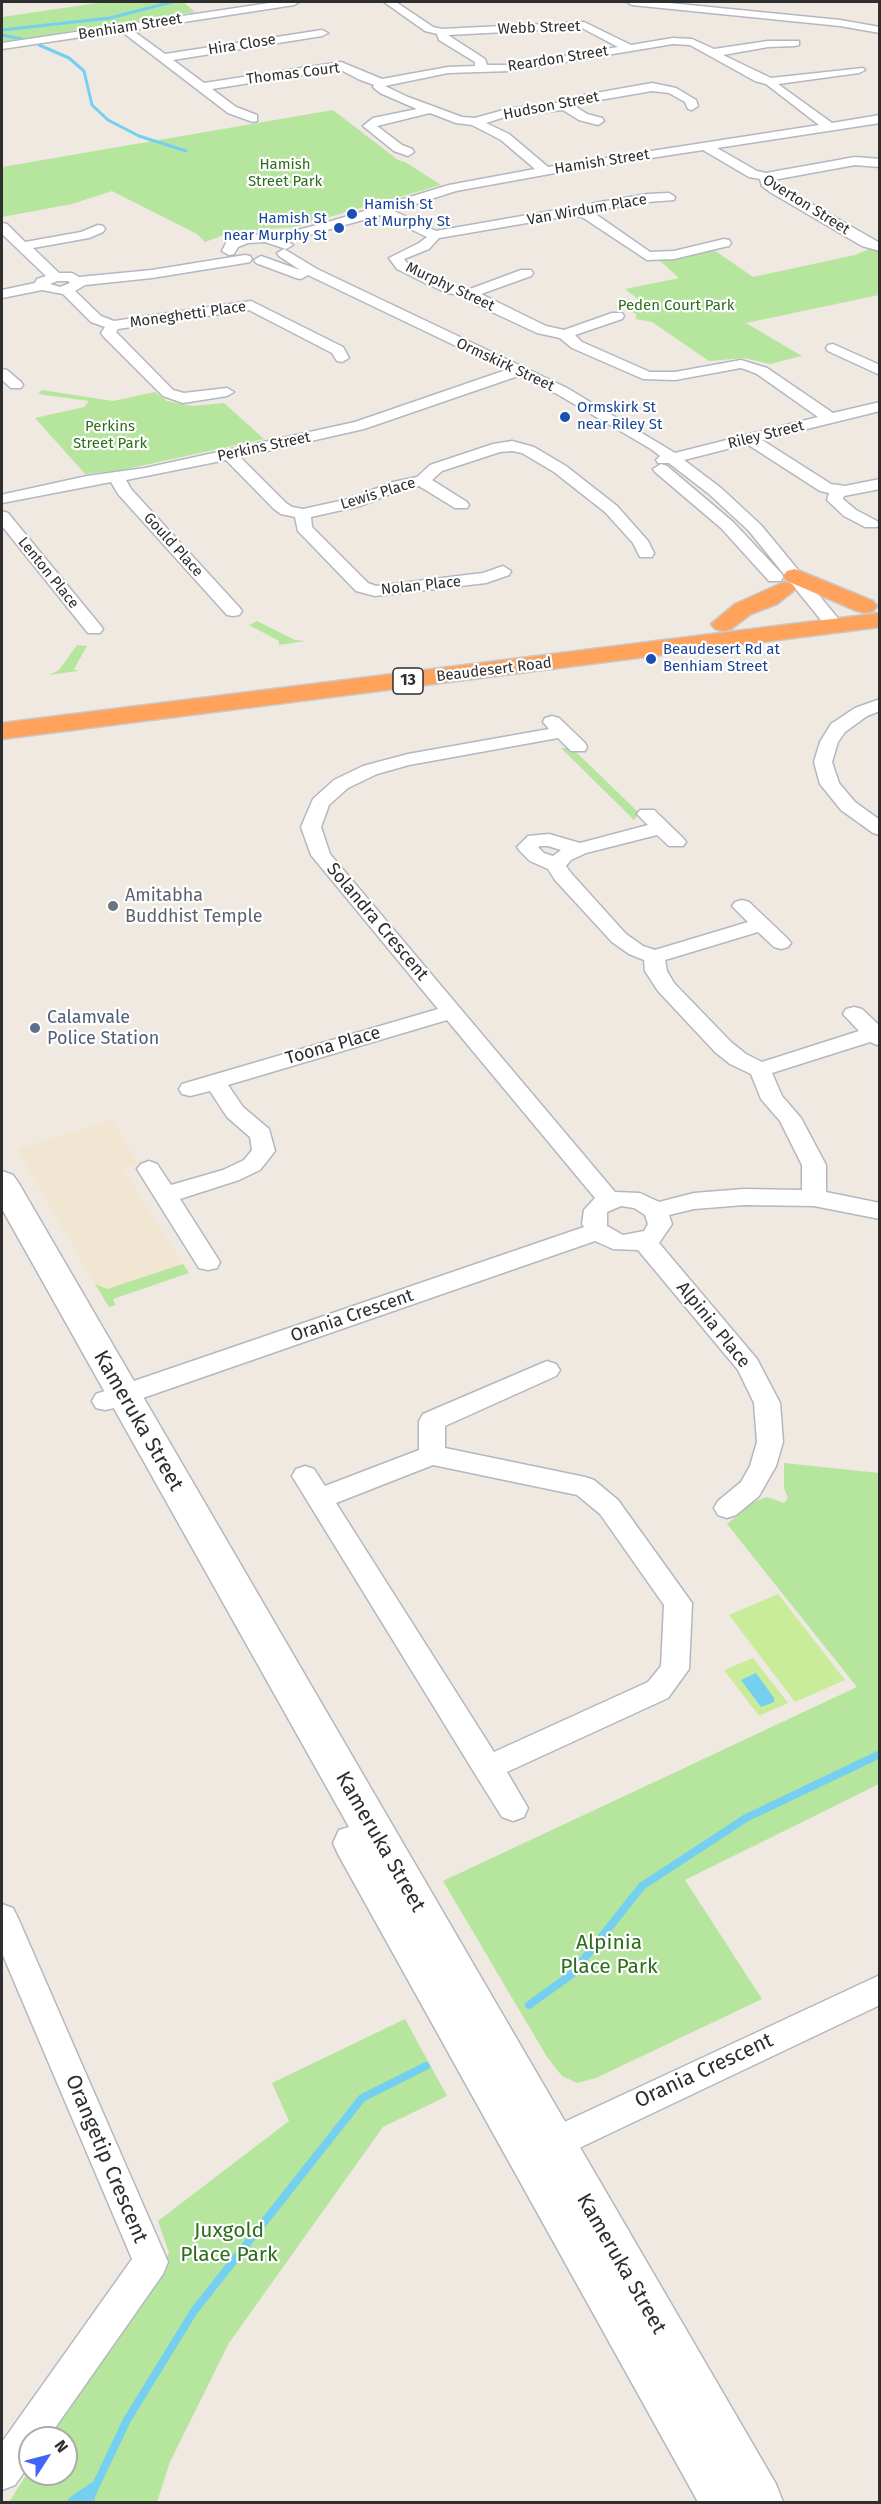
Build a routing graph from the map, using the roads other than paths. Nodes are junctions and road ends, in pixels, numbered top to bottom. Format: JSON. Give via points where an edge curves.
{"nodes":[{"id":1,"x":294,"y":2,"type":"edge"},
{"id":2,"x":389,"y":2,"type":"edge"},
{"id":3,"x":632,"y":2,"type":"edge"},
{"id":4,"x":123,"y":28,"type":"junction"},
{"id":5,"x":879,"y":30,"type":"edge"},
{"id":6,"x":442,"y":32,"type":"junction"},
{"id":7,"x":322,"y":33,"type":"dead end"},
{"id":8,"x":795,"y":43,"type":"dead end"},
{"id":9,"x":2,"y":46,"type":"edge"},
{"id":10,"x":629,"y":48,"type":"junction"},
{"id":11,"x":712,"y":53,"type":"junction"},
{"id":12,"x":163,"y":58,"type":"junction"},
{"id":13,"x":481,"y":68,"type":"junction"},
{"id":14,"x":859,"y":70,"type":"dead end"},
{"id":15,"x":381,"y":82,"type":"junction"},
{"id":16,"x":771,"y":82,"type":"junction"},
{"id":17,"x":202,"y":87,"type":"junction"},
{"id":18,"x":566,"y":106,"type":"junction"},
{"id":19,"x":692,"y":106,"type":"dead end"},
{"id":20,"x":429,"y":110,"type":"junction"},
{"id":21,"x":253,"y":118,"type":"dead end"},
{"id":22,"x":879,"y":118,"type":"edge"},
{"id":23,"x":598,"y":121,"type":"dead end"},
{"id":24,"x":475,"y":122,"type":"junction"},
{"id":25,"x":831,"y":128,"type":"junction"},
{"id":26,"x":704,"y":145,"type":"junction"},
{"id":27,"x":408,"y":152,"type":"dead end"},
{"id":28,"x":879,"y":163,"type":"edge"},
{"id":29,"x":545,"y":171,"type":"junction"},
{"id":30,"x":766,"y":177,"type":"junction"},
{"id":31,"x":669,"y":197,"type":"dead end"},
{"id":32,"x":382,"y":210,"type":"junction"},
{"id":33,"x":585,"y":213,"type":"junction"},
{"id":34,"x":2,"y":227,"type":"edge"},
{"id":35,"x":98,"y":229,"type":"dead end"},
{"id":36,"x":434,"y":235,"type":"junction"},
{"id":37,"x":724,"y":243,"type":"dead end"},
{"id":38,"x":24,"y":246,"type":"junction"},
{"id":39,"x":282,"y":246,"type":"junction"},
{"id":40,"x":878,"y":247,"type":"edge"},
{"id":41,"x":229,"y":251,"type":"junction"},
{"id":42,"x":244,"y":259,"type":"junction"},
{"id":43,"x":261,"y":260,"type":"junction"},
{"id":44,"x":182,"y":269,"type":"junction"},
{"id":45,"x":526,"y":273,"type":"dead end"},
{"id":46,"x":55,"y":277,"type":"junction"},
{"id":47,"x":42,"y":286,"type":"junction"},
{"id":48,"x":72,"y":286,"type":"junction"},
{"id":49,"x":471,"y":293,"type":"junction"},
{"id":50,"x":2,"y":294,"type":"edge"},
{"id":51,"x":617,"y":316,"type":"dead end"},
{"id":52,"x":113,"y":325,"type":"junction"},
{"id":53,"x":565,"y":334,"type":"junction"},
{"id":54,"x":833,"y":348,"type":"dead end"},
{"id":55,"x":342,"y":358,"type":"dead end"},
{"id":56,"x":516,"y":370,"type":"junction"},
{"id":57,"x":879,"y":371,"type":"edge"},
{"id":58,"x":2,"y":373,"type":"edge"},
{"id":59,"x":501,"y":375,"type":"junction"},
{"id":60,"x":16,"y":385,"type":"dead end"},
{"id":61,"x":227,"y":392,"type":"dead end"},
{"id":62,"x":879,"y":406,"type":"edge"},
{"id":63,"x":831,"y":419,"type":"junction"},
{"id":64,"x":750,"y":439,"type":"junction"},
{"id":65,"x":634,"y":450,"type":"dead end"},
{"id":66,"x":229,"y":454,"type":"junction"},
{"id":67,"x":672,"y":458,"type":"junction"},
{"id":68,"x":653,"y":463,"type":"joint"},
{"id":69,"x":117,"y":478,"type":"junction"},
{"id":70,"x":422,"y":481,"type":"junction"},
{"id":71,"x":879,"y":484,"type":"edge"},
{"id":72,"x":837,"y":491,"type":"junction"},
{"id":73,"x":3,"y":500,"type":"edge"},
{"id":74,"x":461,"y":505,"type":"dead end"},
{"id":75,"x":303,"y":514,"type":"junction"},
{"id":76,"x":2,"y":516,"type":"edge"},
{"id":77,"x":871,"y":524,"type":"dead end"},
{"id":78,"x":646,"y":553,"type":"dead end"},
{"id":79,"x":503,"y":571,"type":"dead end"},
{"id":80,"x":790,"y":582,"type":"junction"},
{"id":81,"x":875,"y":610,"type":"edge"},
{"id":82,"x":232,"y":611,"type":"dead end"},
{"id":83,"x":819,"y":620,"type":"junction"},
{"id":84,"x":723,"y":624,"type":"junction"},
{"id":85,"x":94,"y":629,"type":"dead end"},
{"id":86,"x":879,"y":704,"type":"edge"},
{"id":87,"x":2,"y":714,"type":"edge"},
{"id":88,"x":2,"y":731,"type":"edge"},
{"id":89,"x":578,"y":747,"type":"dead end"},
{"id":90,"x":662,"y":828,"type":"dead end"},
{"id":91,"x":879,"y":829,"type":"edge"},
{"id":92,"x":579,"y":849,"type":"junction"},
{"id":93,"x":556,"y":865,"type":"junction"},
{"id":94,"x":742,"y":906,"type":"dead end"},
{"id":95,"x":761,"y":924,"type":"junction"},
{"id":96,"x":781,"y":944,"type":"dead end"},
{"id":97,"x":654,"y":957,"type":"junction"},
{"id":98,"x":451,"y":1012,"type":"junction"},
{"id":99,"x":854,"y":1014,"type":"dead end"},
{"id":100,"x":877,"y":1036,"type":"edge"},
{"id":101,"x":760,"y":1070,"type":"junction"},
{"id":102,"x":214,"y":1082,"type":"junction"},
{"id":103,"x":190,"y":1089,"type":"dead end"},
{"id":104,"x":150,"y":1169,"type":"dead end"},
{"id":105,"x":2,"y":1182,"type":"edge"},
{"id":106,"x":166,"y":1195,"type":"junction"},
{"id":107,"x":814,"y":1198,"type":"junction"},
{"id":108,"x":610,"y":1201,"type":"junction"},
{"id":109,"x":656,"y":1210,"type":"junction"},
{"id":110,"x":879,"y":1211,"type":"edge"},
{"id":111,"x":2,"y":1217,"type":"edge"},
{"id":112,"x":598,"y":1231,"type":"junction"},
{"id":113,"x":644,"y":1241,"type":"junction"},
{"id":114,"x":208,"y":1262,"type":"dead end"},
{"id":115,"x":547,"y":1370,"type":"dead end"},
{"id":116,"x":115,"y":1398,"type":"junction"},
{"id":117,"x":432,"y":1455,"type":"junction"},
{"id":118,"x":727,"y":1508,"type":"dead end"},
{"id":119,"x":488,"y":1768,"type":"junction"},
{"id":120,"x":513,"y":1808,"type":"dead end"},
{"id":121,"x":2,"y":1918,"type":"edge"},
{"id":122,"x":878,"y":1991,"type":"edge"},
{"id":123,"x":541,"y":2150,"type":"junction"},
{"id":124,"x":2,"y":2472,"type":"edge"},
{"id":125,"x":726,"y":2502,"type":"edge"},
{"id":126,"x":758,"y":2502,"type":"edge"}],
"edges":[{"from":1,"to":4,"type":"street","name":"Benhiam Street"},
{"from":2,"to":6,"type":"street"},
{"from":3,"to":5,"type":"street"},
{"from":4,"to":9,"type":"street","name":"Benhiam Street"},
{"from":4,"to":12,"type":"street"},
{"from":6,"to":10,"type":"street","name":"Webb Street","via":[[584,25]]},
{"from":6,"to":13,"type":"street","via":[[443,38],[481,61]]},
{"from":7,"to":12,"type":"street","name":"Hira Close"},
{"from":8,"to":11,"type":"street"},
{"from":10,"to":11,"type":"street","name":"Reardon Street","via":[[692,42]]},
{"from":10,"to":13,"type":"street","name":"Reardon Street","via":[[511,68]]},
{"from":11,"to":16,"type":"street","name":"Reardon Street"},
{"from":12,"to":17,"type":"street"},
{"from":13,"to":15,"type":"street","name":"Reardon Street"},
{"from":14,"to":16,"type":"street"},
{"from":15,"to":17,"type":"street","name":"Thomas Court","via":[[341,65]]},
{"from":15,"to":20,"type":"street","via":[[379,87],[384,91]]},
{"from":16,"to":25,"type":"street","name":"Reardon Street"},
{"from":17,"to":21,"type":"street","via":[[232,110]]},
{"from":18,"to":19,"type":"street","name":"Hudson Street","via":[[579,100],[663,87],[690,100]]},
{"from":18,"to":23,"type":"street"},
{"from":18,"to":24,"type":"street","name":"Hudson Street","via":[[524,110]]},
{"from":20,"to":24,"type":"street"},
{"from":20,"to":27,"type":"street","via":[[376,121],[369,126]]},
{"from":22,"to":25,"type":"street","name":"Hamish Street"},
{"from":24,"to":29,"type":"street","via":[[505,136]]},
{"from":25,"to":26,"type":"street","name":"Hamish Street"},
{"from":26,"to":29,"type":"street","name":"Hamish Street"},
{"from":26,"to":30,"type":"street","name":"Overton Street","via":[[753,174]]},
{"from":28,"to":30,"type":"street","via":[[855,161]]},
{"from":29,"to":32,"type":"street","name":"Hamish Street","via":[[454,188]]},
{"from":30,"to":40,"type":"street","name":"Overton Street","via":[[775,189]]},
{"from":31,"to":33,"type":"street","name":"Van Wirdum Place","via":[[594,207]]},
{"from":32,"to":36,"type":"street"},
{"from":32,"to":39,"type":"street","name":"Hamish Street"},
{"from":33,"to":36,"type":"street","name":"Van Wirdum Place","via":[[568,212]]},
{"from":33,"to":37,"type":"street","via":[[647,256],[674,255]]},
{"from":34,"to":38,"type":"street"},
{"from":35,"to":38,"type":"street"},
{"from":36,"to":49,"type":"street","name":"Murphy Street","via":[[424,246],[396,258],[402,266],[432,281]]},
{"from":38,"to":46,"type":"street"},
{"from":39,"to":41,"type":"street","via":[[256,238],[239,241]]},
{"from":39,"to":43,"type":"street","name":"Hamish Street"},
{"from":39,"to":56,"type":"street","name":"Ormskirk Street","via":[[321,277]]},
{"from":41,"to":42,"type":"street"},
{"from":41,"to":44,"type":"street"},
{"from":42,"to":43,"type":"street"},
{"from":42,"to":44,"type":"street"},
{"from":43,"to":59,"type":"street","name":"Ormskirk Street","via":[[311,280],[410,333]]},
{"from":44,"to":48,"type":"street"},
{"from":45,"to":49,"type":"street"},
{"from":46,"to":47,"type":"street","via":[[42,282]]},
{"from":46,"to":48,"type":"street","via":[[72,277]]},
{"from":47,"to":48,"type":"street","via":[[54,291]]},
{"from":47,"to":50,"type":"street"},
{"from":48,"to":52,"type":"street","name":"Moneghetti Place","via":[[96,319]]},
{"from":49,"to":53,"type":"street","name":"Murphy Street","via":[[542,330]]},
{"from":51,"to":53,"type":"street"},
{"from":52,"to":55,"type":"street","name":"Moneghetti Place","via":[[251,305],[338,351]]},
{"from":52,"to":61,"type":"street","via":[[108,333],[168,393],[183,398]]},
{"from":53,"to":63,"type":"street","name":"Murphy Street","via":[[577,345],[648,376],[675,376],[741,364],[752,367]]},
{"from":54,"to":57,"type":"street"},
{"from":56,"to":59,"type":"street","name":"Perkins Street"},
{"from":56,"to":67,"type":"street","name":"Ormskirk Street","via":[[597,411]]},
{"from":58,"to":60,"type":"street"},
{"from":59,"to":65,"type":"street","name":"Ormskirk Street"},
{"from":59,"to":66,"type":"street","name":"Perkins Street","via":[[359,426]]},
{"from":62,"to":63,"type":"street","name":"Riley Street"},
{"from":63,"to":64,"type":"street","name":"Riley Street"},
{"from":64,"to":67,"type":"street","name":"Riley Street"},
{"from":64,"to":72,"type":"street","via":[[818,484]]},
{"from":66,"to":69,"type":"street","name":"Perkins Street"},
{"from":66,"to":75,"type":"street","via":[[280,506]]},
{"from":67,"to":68,"type":"street","name":"Riley Street"},
{"from":67,"to":80,"type":"street","name":"Ormskirk Street","via":[[735,508]]},
{"from":68,"to":80,"type":"street","name":"Ormskirk Street"},
{"from":69,"to":73,"type":"street","name":"Perkins Street"},
{"from":69,"to":82,"type":"street","name":"Gould Place"},
{"from":70,"to":74,"type":"street"},
{"from":70,"to":75,"type":"street","name":"Lewis Place","via":[[399,485],[354,503]]},
{"from":70,"to":78,"type":"street","name":"Lewis Place","via":[[436,468],[498,447],[528,450],[560,469],[611,509]]},
{"from":71,"to":72,"type":"street"},
{"from":72,"to":77,"type":"street","via":[[836,500]]},
{"from":75,"to":79,"type":"street","name":"Nolan Place","via":[[304,528],[362,587],[375,591],[486,578]]},
{"from":76,"to":85,"type":"street","name":"Lenton Place"},
{"from":80,"to":81,"type":"highway"},
{"from":80,"to":83,"type":"street","name":"Ormskirk Street"},
{"from":80,"to":84,"type":"highway","via":[[769,599],[743,609]]},
{"from":81,"to":83,"type":"highway","name":"Beaudesert Road","number":"13"},
{"from":83,"to":84,"type":"highway","name":"Beaudesert Road","number":"13"},
{"from":83,"to":88,"type":"highway","name":"Beaudesert Road","number":"13"},
{"from":84,"to":87,"type":"highway","name":"Beaudesert Road","number":"13","via":[[309,680]]},
{"from":86,"to":91,"type":"street","via":[[838,728],[828,742],[823,762],[830,784],[848,806]]},
{"from":89,"to":98,"type":"street","name":"Solandra Crescent","via":[[555,725],[370,770],[341,784],[320,803],[311,827],[321,855]]},
{"from":90,"to":92,"type":"street"},
{"from":92,"to":93,"type":"street"},
{"from":92,"to":93,"type":"street","via":[[549,840],[535,840],[527,847],[537,857]]},
{"from":93,"to":97,"type":"street","via":[[619,938]]},
{"from":94,"to":95,"type":"street"},
{"from":95,"to":96,"type":"street"},
{"from":95,"to":97,"type":"street"},
{"from":97,"to":101,"type":"street","via":[[656,971],[665,986],[723,1047]]},
{"from":98,"to":102,"type":"street","name":"Toona Place"},
{"from":98,"to":108,"type":"street","name":"Solandra Crescent"},
{"from":99,"to":100,"type":"street"},
{"from":100,"to":101,"type":"street"},
{"from":101,"to":107,"type":"street","via":[[765,1086],[790,1118],[814,1165]]},
{"from":102,"to":103,"type":"street","name":"Toona Place"},
{"from":102,"to":106,"type":"street","via":[[235,1112],[261,1134],[264,1152],[252,1165],[231,1175]]},
{"from":104,"to":106,"type":"street"},
{"from":105,"to":116,"type":"street","name":"Kameruka Street"},
{"from":106,"to":114,"type":"street"},
{"from":107,"to":109,"type":"street","via":[[744,1197],[694,1201]]},
{"from":107,"to":110,"type":"street"},
{"from":108,"to":109,"type":"street","via":[[630,1198]]},
{"from":108,"to":112,"type":"street","via":[[602,1204],[593,1217]]},
{"from":109,"to":113,"type":"street","via":[[658,1231]]},
{"from":111,"to":116,"type":"street","name":"Kameruka Street"},
{"from":112,"to":113,"type":"street","via":[[613,1241]]},
{"from":112,"to":116,"type":"street","name":"Orania Crescent"},
{"from":113,"to":118,"type":"street","name":"Alpinia Place","via":[[748,1365],[767,1403],[770,1442],[763,1466],[750,1489]]},
{"from":115,"to":117,"type":"street","via":[[432,1421]]},
{"from":116,"to":123,"type":"street","name":"Kameruka Street"},
{"from":117,"to":119,"type":"street","via":[[312,1488]]},
{"from":117,"to":119,"type":"street","via":[[585,1487],[609,1507],[678,1603],[675,1669],[658,1690]]},
{"from":119,"to":120,"type":"street"},
{"from":121,"to":124,"type":"street","name":"Orangetip Crescent","via":[[151,2262]]},
{"from":122,"to":123,"type":"street","name":"Orania Crescent"},
{"from":123,"to":125,"type":"street","name":"Kameruka Street"},
{"from":123,"to":126,"type":"street","name":"Kameruka Street"}]}
